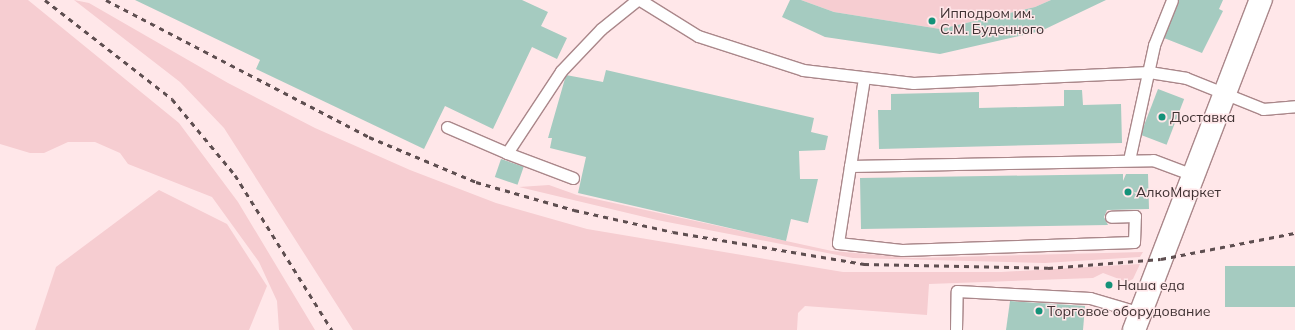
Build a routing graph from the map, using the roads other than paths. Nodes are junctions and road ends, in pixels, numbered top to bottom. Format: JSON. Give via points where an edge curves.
{"nodes":[{"id":1,"x":637,"y":0,"type":"edge"},
{"id":2,"x":640,"y":0,"type":"edge"},
{"id":3,"x":1172,"y":0,"type":"edge"},
{"id":4,"x":1261,"y":0,"type":"edge"},
{"id":5,"x":1149,"y":72,"type":"junction"},
{"id":6,"x":864,"y":78,"type":"junction"},
{"id":7,"x":1224,"y":93,"type":"junction"},
{"id":8,"x":1295,"y":106,"type":"edge"},
{"id":9,"x":447,"y":127,"type":"dead end"},
{"id":10,"x":507,"y":153,"type":"junction"},
{"id":11,"x":1129,"y":160,"type":"junction"},
{"id":12,"x":850,"y":166,"type":"junction"},
{"id":13,"x":1193,"y":175,"type":"junction"},
{"id":14,"x":573,"y":178,"type":"dead end"},
{"id":15,"x":1111,"y":217,"type":"dead end"},
{"id":16,"x":1137,"y":321,"type":"edge"},
{"id":17,"x":956,"y":330,"type":"edge"}],
"edges":[{"from":1,"to":10,"type":"lane","via":[[601,29],[561,71]]},
{"from":2,"to":6,"type":"lane","via":[[698,36],[803,70]]},
{"from":3,"to":5,"type":"lane","via":[[1154,45]]},
{"from":4,"to":7,"type":"street"},
{"from":5,"to":6,"type":"lane","via":[[913,83]]},
{"from":5,"to":7,"type":"lane","via":[[1186,78]]},
{"from":5,"to":11,"type":"lane"},
{"from":6,"to":12,"type":"lane"},
{"from":7,"to":8,"type":"lane","via":[[1263,109]]},
{"from":7,"to":13,"type":"street"},
{"from":9,"to":10,"type":"lane"},
{"from":10,"to":14,"type":"lane"},
{"from":11,"to":12,"type":"lane"},
{"from":11,"to":13,"type":"lane","via":[[1153,160]]},
{"from":12,"to":15,"type":"lane","via":[[838,243],[902,250],[1134,242],[1135,216]]},
{"from":13,"to":16,"type":"street"},
{"from":16,"to":17,"type":"lane","via":[[1090,298],[957,291]]}]}
